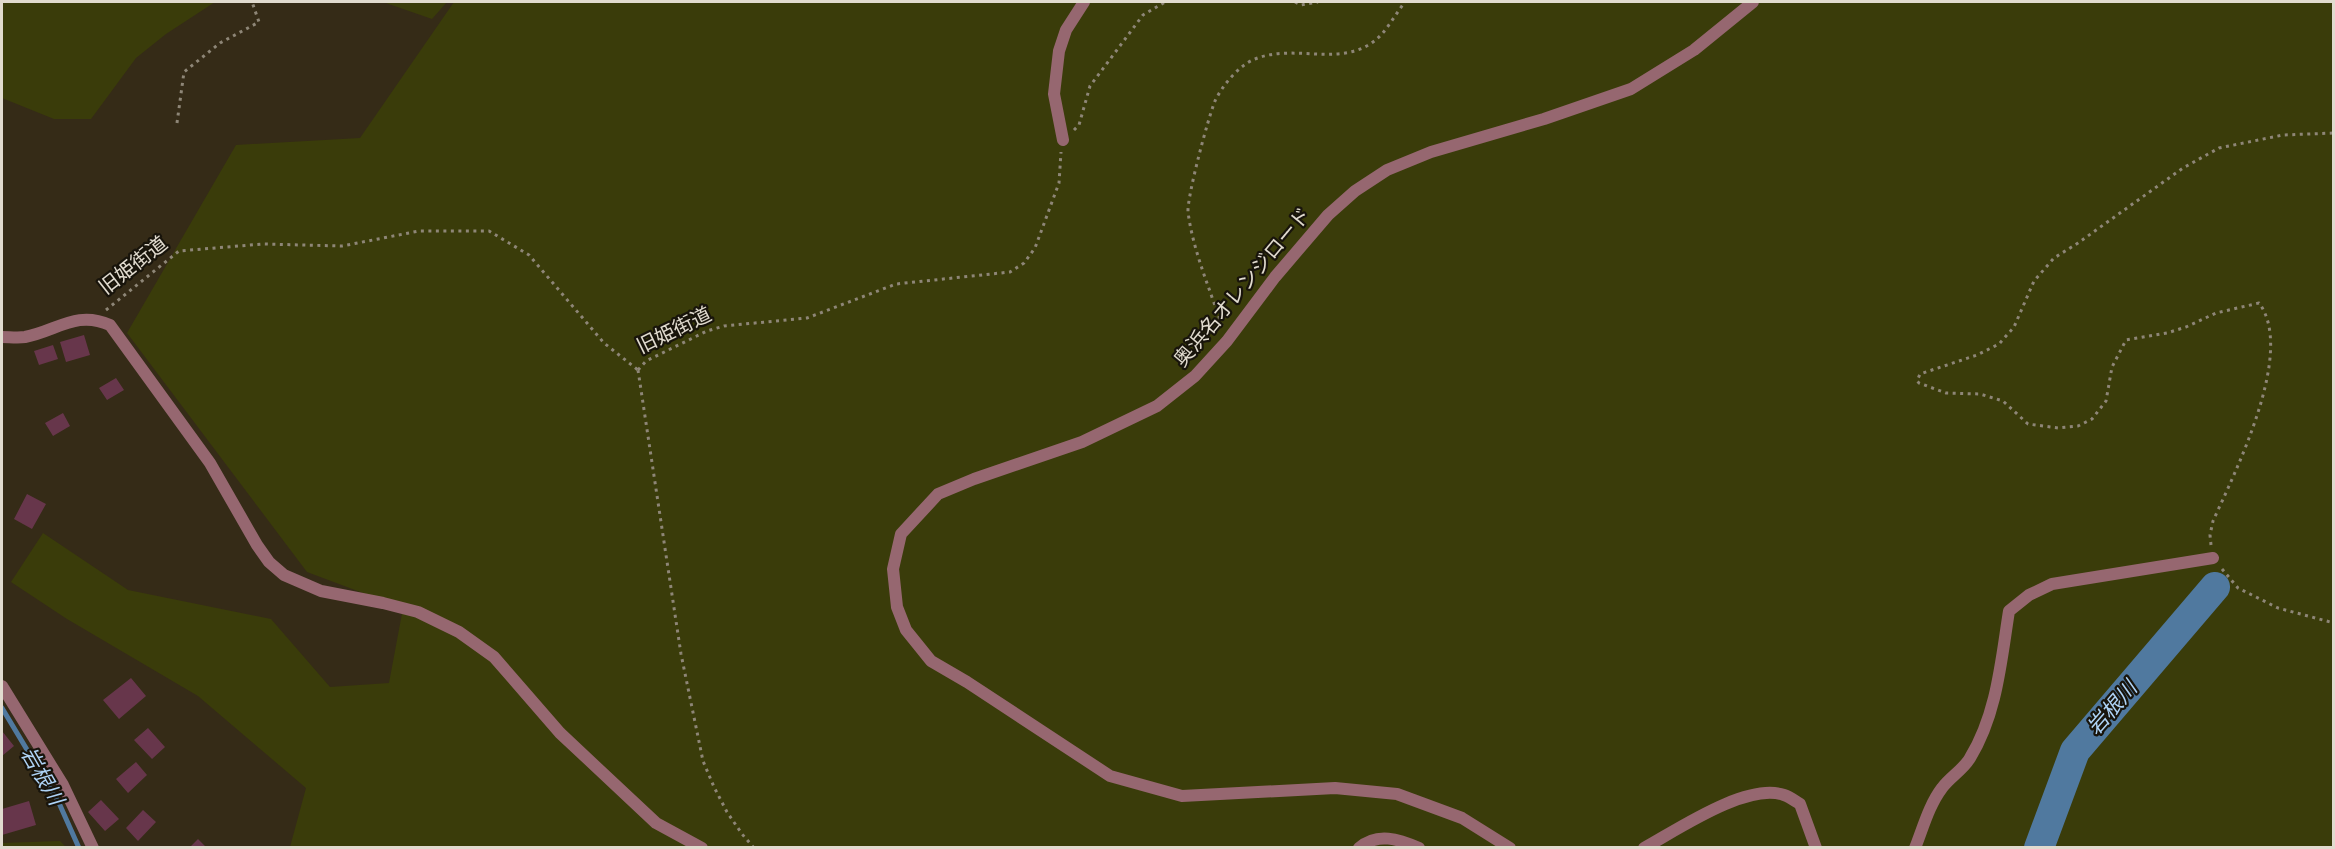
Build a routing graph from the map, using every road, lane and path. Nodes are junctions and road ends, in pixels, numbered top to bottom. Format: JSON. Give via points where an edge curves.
{"nodes":[{"id":1,"x":252,"y":2,"type":"edge"},
{"id":2,"x":1084,"y":2,"type":"edge"},
{"id":3,"x":1165,"y":2,"type":"edge"},
{"id":4,"x":1295,"y":2,"type":"edge"},
{"id":5,"x":1318,"y":2,"type":"edge"},
{"id":6,"x":1405,"y":2,"type":"edge"},
{"id":7,"x":1753,"y":2,"type":"edge"},
{"id":8,"x":177,"y":123,"type":"dead end"},
{"id":9,"x":2334,"y":133,"type":"edge"},
{"id":10,"x":1063,"y":140,"type":"junction"},
{"id":11,"x":96,"y":319,"type":"junction"},
{"id":12,"x":2,"y":337,"type":"edge"},
{"id":13,"x":1227,"y":341,"type":"junction"},
{"id":14,"x":638,"y":370,"type":"junction"},
{"id":15,"x":2213,"y":558,"type":"junction"},
{"id":16,"x":2334,"y":623,"type":"edge"},
{"id":17,"x":2,"y":686,"type":"edge"},
{"id":18,"x":93,"y":848,"type":"edge"},
{"id":19,"x":702,"y":848,"type":"edge"},
{"id":20,"x":754,"y":848,"type":"edge"},
{"id":21,"x":1359,"y":848,"type":"edge"},
{"id":22,"x":1419,"y":848,"type":"edge"},
{"id":23,"x":1510,"y":848,"type":"edge"},
{"id":24,"x":1644,"y":848,"type":"edge"},
{"id":25,"x":1816,"y":848,"type":"edge"},
{"id":26,"x":1915,"y":848,"type":"edge"}],
"edges":[{"from":1,"to":8,"type":"path","via":[[259,22],[220,44],[184,72]]},
{"from":2,"to":10,"type":"street","via":[[1066,30],[1059,51],[1054,94]]},
{"from":3,"to":10,"type":"path","via":[[1143,15],[1090,86],[1079,125]]},
{"from":4,"to":5,"type":"path"},
{"from":6,"to":13,"type":"path","via":[[1381,35],[1362,50],[1332,56],[1288,51],[1254,59],[1230,79],[1215,101],[1188,210]]},
{"from":7,"to":13,"type":"street","name":"奥浜名オレンジロード","via":[[1694,50],[1631,89],[1431,152],[1387,170],[1328,215]]},
{"from":9,"to":15,"type":"path","via":[[2283,135],[2219,148],[2183,168],[2054,258],[2034,281],[2014,327],[1999,344],[1917,378],[1920,383],[1946,393],[1980,394],[2003,401],[2028,424],[2078,426],[2092,420],[2106,401],[2112,367],[2126,340],[2167,333],[2216,313],[2259,303],[2269,323],[2270,353],[2262,402],[2213,521]]},
{"from":10,"to":14,"type":"path","name":"旧姫街道","via":[[1059,183],[1035,248],[1024,263],[1010,272],[896,284],[807,318],[724,326],[646,361]]},
{"from":11,"to":12,"type":"street","name":"旧姫街道","via":[[81,318],[24,337]]},
{"from":11,"to":14,"type":"path","name":"旧姫街道","via":[[179,250],[263,244],[342,246],[419,231],[489,231],[529,255],[604,342]]},
{"from":11,"to":19,"type":"street","via":[[118,334],[210,463],[269,562],[284,574],[321,591],[418,612],[459,632],[494,657],[560,733],[656,823]]},
{"from":13,"to":23,"type":"street","name":"奥浜名オレンジロード","via":[[1195,376],[1157,406],[1082,442],[938,494],[901,534],[893,569],[897,607],[906,630],[931,661],[1110,776],[1182,796],[1335,788],[1397,794],[1462,818]]},
{"from":14,"to":20,"type":"path","via":[[681,654],[703,761],[727,812]]},
{"from":15,"to":16,"type":"path","via":[[2238,588],[2278,608]]},
{"from":15,"to":26,"type":"street","via":[[2052,584],[2009,611],[1986,728],[1969,760],[1941,789]]},
{"from":17,"to":18,"type":"street","via":[[63,785]]},
{"from":21,"to":22,"type":"street","via":[[1366,841],[1382,837]]},
{"from":24,"to":25,"type":"street","via":[[1724,804],[1757,794],[1783,794],[1800,804]]}]}
